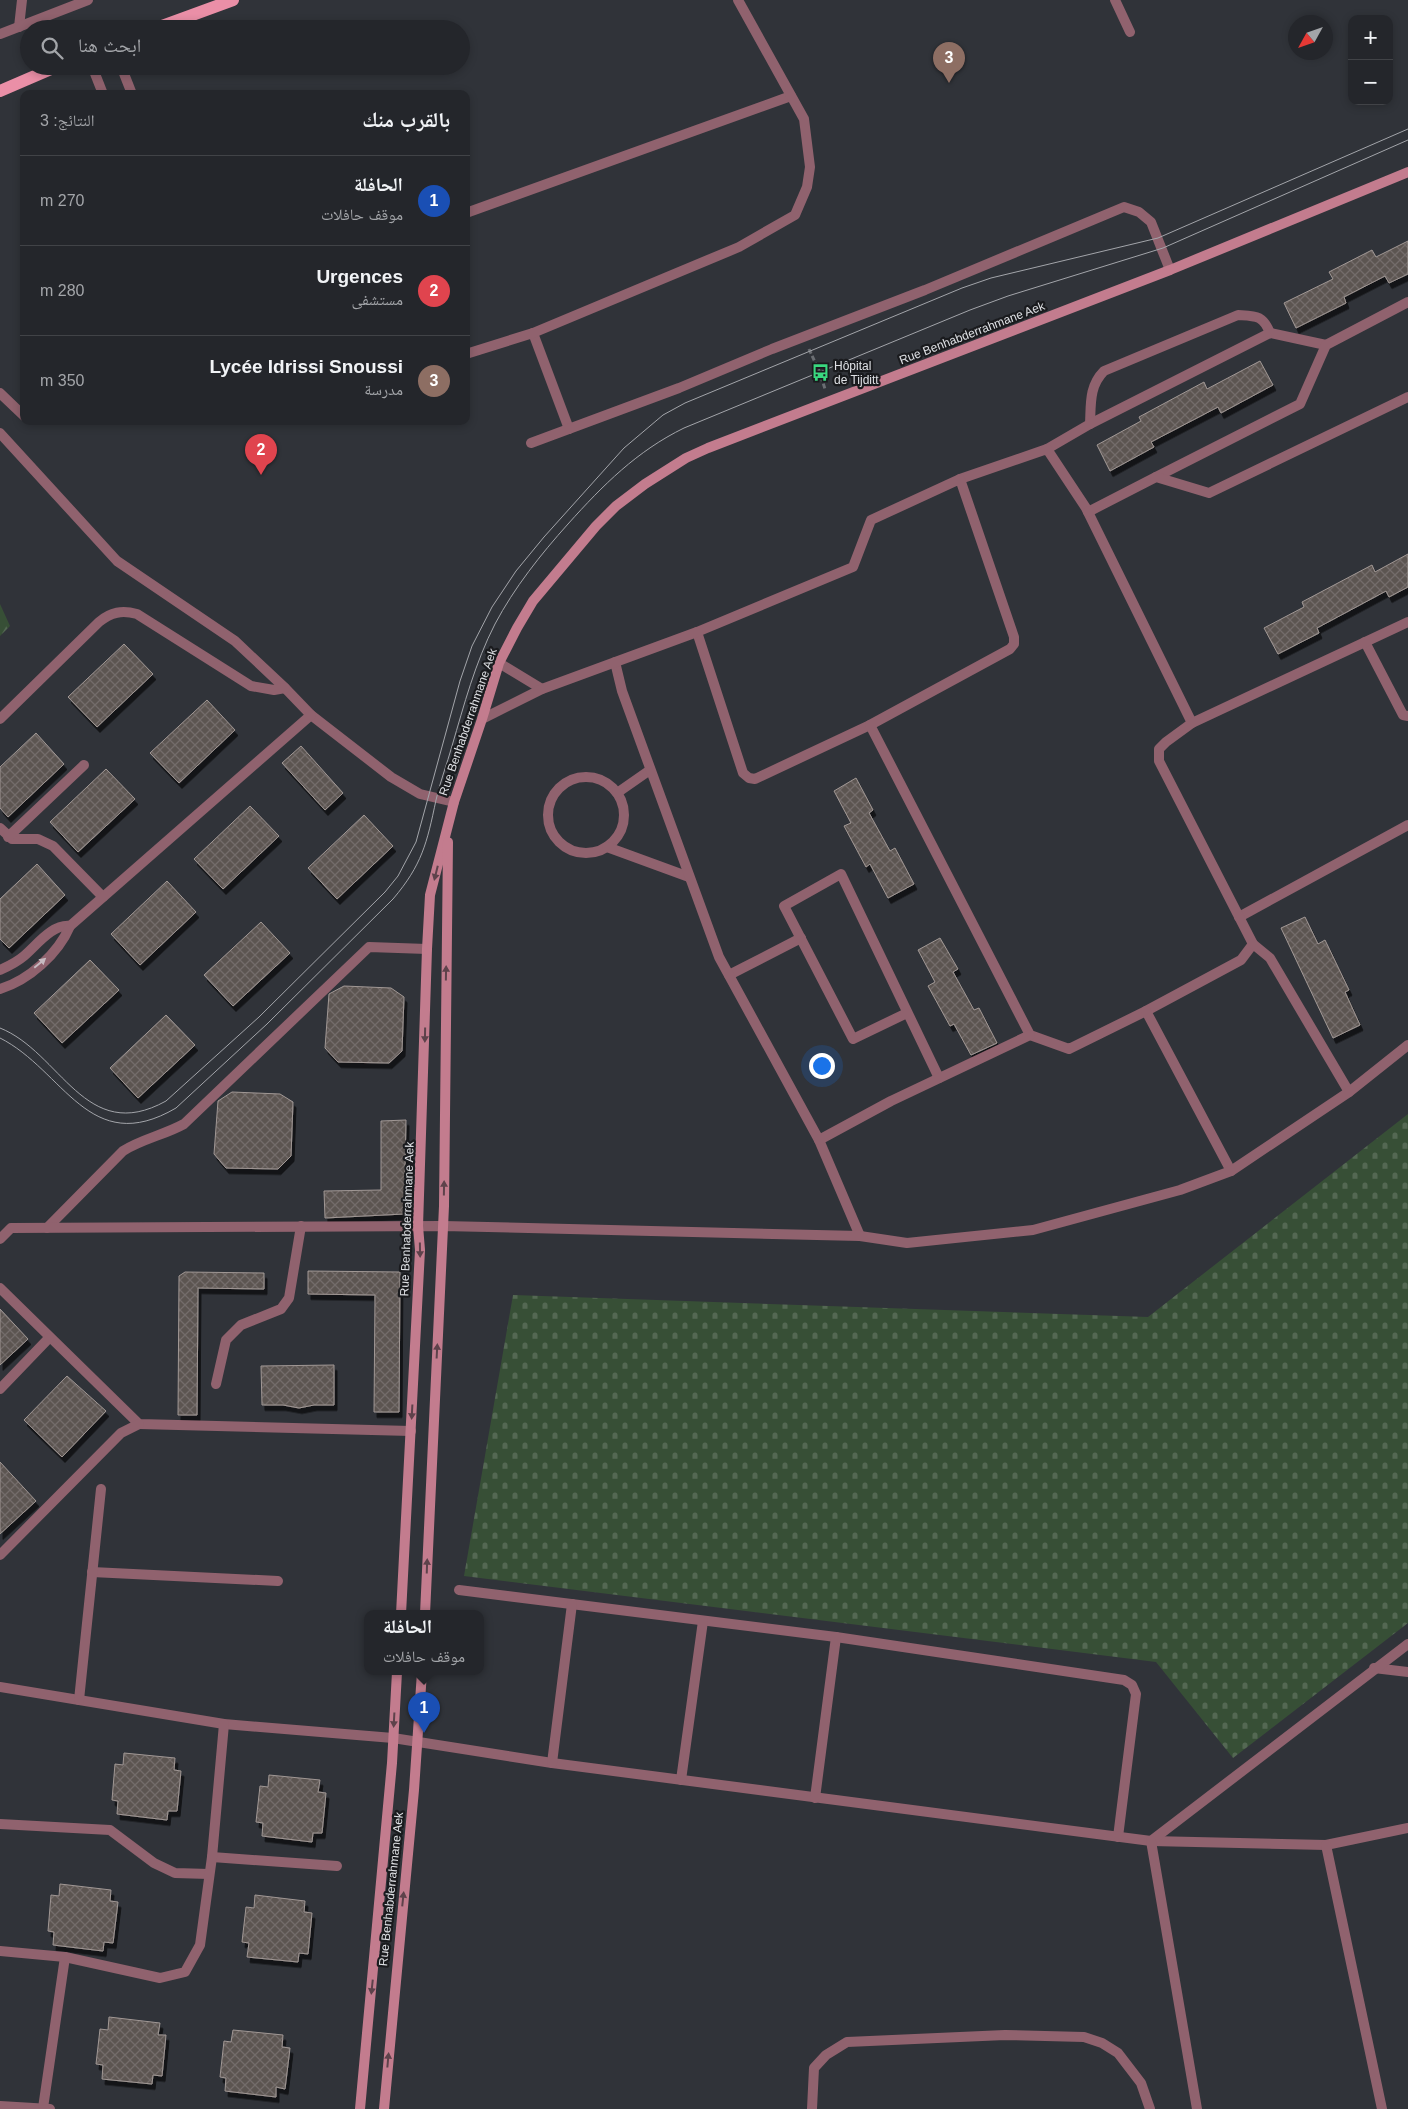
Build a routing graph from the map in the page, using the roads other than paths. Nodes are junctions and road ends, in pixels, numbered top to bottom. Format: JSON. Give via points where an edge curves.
{"nodes":[{"id":1,"x":22,"y":0,"type":"edge"},
{"id":2,"x":88,"y":0,"type":"edge"},
{"id":3,"x":233,"y":0,"type":"edge"},
{"id":4,"x":738,"y":0,"type":"edge"},
{"id":5,"x":1115,"y":0,"type":"edge"},
{"id":6,"x":37,"y":20,"type":"edge"},
{"id":7,"x":179,"y":20,"type":"edge"},
{"id":8,"x":19,"y":27,"type":"joint"},
{"id":9,"x":1130,"y":32,"type":"dead end"},
{"id":10,"x":0,"y":34,"type":"edge"},
{"id":11,"x":37,"y":75,"type":"edge"},
{"id":12,"x":96,"y":75,"type":"edge"},
{"id":13,"x":125,"y":75,"type":"edge"},
{"id":14,"x":101,"y":90,"type":"edge"},
{"id":15,"x":130,"y":90,"type":"edge"},
{"id":16,"x":0,"y":91,"type":"edge"},
{"id":17,"x":791,"y":96,"type":"junction"},
{"id":18,"x":1408,"y":172,"type":"edge"},
{"id":19,"x":470,"y":212,"type":"edge"},
{"id":20,"x":1170,"y":270,"type":"junction"},
{"id":21,"x":1408,"y":302,"type":"edge"},
{"id":22,"x":533,"y":333,"type":"junction"},
{"id":23,"x":1270,"y":333,"type":"junction"},
{"id":24,"x":1326,"y":345,"type":"junction"},
{"id":25,"x":470,"y":353,"type":"edge"},
{"id":26,"x":0,"y":392,"type":"edge"},
{"id":27,"x":1408,"y":396,"type":"edge"},
{"id":28,"x":20,"y":412,"type":"edge"},
{"id":29,"x":1090,"y":424,"type":"junction"},
{"id":30,"x":570,"y":429,"type":"junction"},
{"id":31,"x":0,"y":433,"type":"edge"},
{"id":32,"x":531,"y":443,"type":"dead end"},
{"id":33,"x":1047,"y":449,"type":"junction"},
{"id":34,"x":1156,"y":476,"type":"junction"},
{"id":35,"x":960,"y":479,"type":"junction"},
{"id":36,"x":1088,"y":512,"type":"junction"},
{"id":37,"x":1408,"y":622,"type":"edge"},
{"id":38,"x":696,"y":632,"type":"junction"},
{"id":39,"x":1365,"y":642,"type":"junction"},
{"id":40,"x":615,"y":662,"type":"junction"},
{"id":41,"x":499,"y":663,"type":"junction"},
{"id":42,"x":285,"y":688,"type":"junction"},
{"id":43,"x":542,"y":689,"type":"junction"},
{"id":44,"x":311,"y":715,"type":"junction"},
{"id":45,"x":1408,"y":716,"type":"edge"},
{"id":46,"x":0,"y":719,"type":"edge"},
{"id":47,"x":482,"y":719,"type":"junction"},
{"id":48,"x":1192,"y":723,"type":"junction"},
{"id":49,"x":870,"y":725,"type":"junction"},
{"id":50,"x":84,"y":765,"type":"dead end"},
{"id":51,"x":650,"y":770,"type":"junction"},
{"id":52,"x":618,"y":793,"type":"junction"},
{"id":53,"x":454,"y":802,"type":"junction"},
{"id":54,"x":1408,"y":825,"type":"edge"},
{"id":55,"x":448,"y":826,"type":"junction"},
{"id":56,"x":0,"y":828,"type":"edge"},
{"id":57,"x":8,"y":837,"type":"junction"},
{"id":58,"x":607,"y":847,"type":"junction"},
{"id":59,"x":689,"y":877,"type":"junction"},
{"id":60,"x":103,"y":897,"type":"junction"},
{"id":61,"x":1239,"y":917,"type":"junction"},
{"id":62,"x":70,"y":926,"type":"junction"},
{"id":63,"x":800,"y":938,"type":"junction"},
{"id":64,"x":1253,"y":944,"type":"junction"},
{"id":65,"x":427,"y":949,"type":"junction"},
{"id":66,"x":0,"y":970,"type":"edge"},
{"id":67,"x":729,"y":975,"type":"junction"},
{"id":68,"x":0,"y":989,"type":"edge"},
{"id":69,"x":1146,"y":1011,"type":"junction"},
{"id":70,"x":907,"y":1013,"type":"junction"},
{"id":71,"x":1030,"y":1035,"type":"junction"},
{"id":72,"x":1408,"y":1045,"type":"edge"},
{"id":73,"x":939,"y":1078,"type":"junction"},
{"id":74,"x":1349,"y":1092,"type":"junction"},
{"id":75,"x":819,"y":1140,"type":"junction"},
{"id":76,"x":1231,"y":1171,"type":"junction"},
{"id":77,"x":301,"y":1226,"type":"junction"},
{"id":78,"x":418,"y":1226,"type":"junction"},
{"id":79,"x":443,"y":1226,"type":"junction"},
{"id":80,"x":47,"y":1228,"type":"junction"},
{"id":81,"x":860,"y":1236,"type":"junction"},
{"id":82,"x":0,"y":1239,"type":"edge"},
{"id":83,"x":0,"y":1288,"type":"edge"},
{"id":84,"x":49,"y":1338,"type":"junction"},
{"id":85,"x":216,"y":1384,"type":"dead end"},
{"id":86,"x":0,"y":1389,"type":"edge"},
{"id":87,"x":139,"y":1424,"type":"junction"},
{"id":88,"x":411,"y":1432,"type":"junction"},
{"id":89,"x":101,"y":1489,"type":"dead end"},
{"id":90,"x":0,"y":1555,"type":"edge"},
{"id":91,"x":92,"y":1572,"type":"junction"},
{"id":92,"x":278,"y":1581,"type":"dead end"},
{"id":93,"x":459,"y":1590,"type":"dead end"},
{"id":94,"x":572,"y":1604,"type":"junction"},
{"id":95,"x":401,"y":1610,"type":"edge"},
{"id":96,"x":425,"y":1610,"type":"edge"},
{"id":97,"x":704,"y":1621,"type":"junction"},
{"id":98,"x":836,"y":1637,"type":"junction"},
{"id":99,"x":1408,"y":1644,"type":"edge"},
{"id":100,"x":1374,"y":1668,"type":"junction"},
{"id":101,"x":1408,"y":1672,"type":"edge"},
{"id":102,"x":397,"y":1675,"type":"edge"},
{"id":103,"x":422,"y":1675,"type":"edge"},
{"id":104,"x":0,"y":1687,"type":"edge"},
{"id":105,"x":79,"y":1700,"type":"junction"},
{"id":106,"x":224,"y":1724,"type":"junction"},
{"id":107,"x":393,"y":1738,"type":"junction"},
{"id":108,"x":417,"y":1742,"type":"junction"},
{"id":109,"x":552,"y":1763,"type":"junction"},
{"id":110,"x":681,"y":1780,"type":"junction"},
{"id":111,"x":815,"y":1798,"type":"junction"},
{"id":112,"x":0,"y":1824,"type":"edge"},
{"id":113,"x":1408,"y":1828,"type":"edge"},
{"id":114,"x":1118,"y":1836,"type":"junction"},
{"id":115,"x":1151,"y":1841,"type":"junction"},
{"id":116,"x":1326,"y":1845,"type":"junction"},
{"id":117,"x":212,"y":1857,"type":"junction"},
{"id":118,"x":337,"y":1866,"type":"dead end"},
{"id":119,"x":209,"y":1874,"type":"junction"},
{"id":120,"x":0,"y":1951,"type":"edge"},
{"id":121,"x":65,"y":1957,"type":"junction"},
{"id":122,"x":0,"y":2106,"type":"edge"},
{"id":123,"x":47,"y":2109,"type":"edge"},
{"id":124,"x":360,"y":2109,"type":"edge"},
{"id":125,"x":384,"y":2109,"type":"edge"},
{"id":126,"x":812,"y":2109,"type":"edge"},
{"id":127,"x":1150,"y":2109,"type":"edge"},
{"id":128,"x":1197,"y":2109,"type":"edge"},
{"id":129,"x":1382,"y":2109,"type":"edge"}],
"edges":[{"from":1,"to":8,"type":"street"},
{"from":2,"to":6,"type":"street"},
{"from":3,"to":7,"type":"main road"},
{"from":4,"to":17,"type":"street"},
{"from":5,"to":9,"type":"street"},
{"from":8,"to":10,"type":"street"},
{"from":11,"to":16,"type":"main road"},
{"from":12,"to":14,"type":"street"},
{"from":13,"to":15,"type":"street"},
{"from":17,"to":19,"type":"street"},
{"from":17,"to":22,"type":"street","via":[[804,119],[810,168],[807,187],[795,215],[738,247]]},
{"from":18,"to":20,"type":"main road","name":"Rue Benhabderrahmane Aek"},
{"from":20,"to":30,"type":"street","via":[[1151,222],[1139,212],[1124,207],[925,290]]},
{"from":20,"to":41,"type":"main road","name":"Rue Benhabderrahmane Aek","via":[[686,458],[645,484],[596,526],[533,601]]},
{"from":21,"to":24,"type":"street"},
{"from":22,"to":25,"type":"street"},
{"from":22,"to":30,"type":"street"},
{"from":23,"to":24,"type":"street"},
{"from":23,"to":29,"type":"street"},
{"from":23,"to":29,"type":"street","via":[[1266,323],[1258,317],[1238,315],[1104,371],[1092,390]]},
{"from":24,"to":34,"type":"street","via":[[1300,404]]},
{"from":26,"to":28,"type":"street"},
{"from":27,"to":34,"type":"street","via":[[1209,493]]},
{"from":29,"to":33,"type":"street"},
{"from":30,"to":32,"type":"street"},
{"from":31,"to":42,"type":"street","via":[[117,561],[235,641]]},
{"from":33,"to":35,"type":"street"},
{"from":33,"to":36,"type":"street"},
{"from":34,"to":36,"type":"street"},
{"from":35,"to":38,"type":"street","via":[[871,520],[853,567]]},
{"from":35,"to":49,"type":"street","via":[[1014,644]]},
{"from":36,"to":48,"type":"street"},
{"from":37,"to":39,"type":"street"},
{"from":38,"to":40,"type":"street"},
{"from":38,"to":49,"type":"street","via":[[743,773],[749,778],[755,779]]},
{"from":39,"to":45,"type":"street","via":[[1403,715]]},
{"from":39,"to":48,"type":"street"},
{"from":40,"to":43,"type":"street"},
{"from":40,"to":51,"type":"street"},
{"from":41,"to":43,"type":"street"},
{"from":41,"to":47,"type":"main road","name":"Rue Benhabderrahmane Aek"},
{"from":42,"to":44,"type":"street"},
{"from":42,"to":46,"type":"street","via":[[268,690],[251,686],[137,614],[121,611],[100,622]]},
{"from":43,"to":47,"type":"street"},
{"from":44,"to":53,"type":"street","via":[[391,777],[420,794]]},
{"from":44,"to":60,"type":"street"},
{"from":47,"to":53,"type":"main road","name":"Rue Benhabderrahmane Aek"},
{"from":48,"to":61,"type":"street","via":[[1159,749],[1159,761]]},
{"from":49,"to":71,"type":"street"},
{"from":50,"to":57,"type":"street"},
{"from":51,"to":52,"type":"street"},
{"from":51,"to":59,"type":"street"},
{"from":52,"to":58,"type":"street","via":[[623,804],[622,828]]},
{"from":52,"to":58,"type":"street","via":[[598,779],[574,779],[563,784],[549,805],[551,831],[569,850],[595,852]]},
{"from":53,"to":55,"type":"main road","name":"Rue Benhabderrahmane Aek"},
{"from":54,"to":61,"type":"street"},
{"from":55,"to":65,"type":"main road","name":"Rue Benhabderrahmane Aek","one_way":true,"via":[[430,895]]},
{"from":79,"to":55,"type":"main road","name":"Rue Benhabderrahmane Aek","one_way":true},
{"from":56,"to":57,"type":"street"},
{"from":57,"to":60,"type":"street","via":[[17,841],[38,840],[53,846]]},
{"from":58,"to":59,"type":"street"},
{"from":59,"to":67,"type":"street"},
{"from":60,"to":62,"type":"street"},
{"from":61,"to":64,"type":"street"},
{"from":62,"to":66,"type":"street","via":[[56,929],[23,957]]},
{"from":68,"to":62,"type":"street","one_way":true,"via":[[17,982],[55,951]]},
{"from":63,"to":67,"type":"street"},
{"from":63,"to":70,"type":"street","via":[[853,1039]]},
{"from":63,"to":70,"type":"street","via":[[784,906],[841,874]]},
{"from":64,"to":69,"type":"street","via":[[1241,960]]},
{"from":64,"to":74,"type":"street","via":[[1270,958]]},
{"from":65,"to":78,"type":"main road","name":"Rue Benhabderrahmane Aek","one_way":true},
{"from":65,"to":80,"type":"street","via":[[369,947],[184,1124],[123,1151]]},
{"from":67,"to":75,"type":"street"},
{"from":69,"to":71,"type":"street","via":[[1069,1049]]},
{"from":69,"to":76,"type":"street"},
{"from":70,"to":73,"type":"street"},
{"from":71,"to":73,"type":"street"},
{"from":72,"to":74,"type":"street"},
{"from":73,"to":75,"type":"street"},
{"from":74,"to":76,"type":"street"},
{"from":75,"to":81,"type":"street"},
{"from":76,"to":81,"type":"street","via":[[1180,1190],[1032,1230],[906,1243]]},
{"from":77,"to":78,"type":"street"},
{"from":77,"to":80,"type":"street"},
{"from":77,"to":85,"type":"street","via":[[289,1298],[281,1308],[241,1325],[226,1340]]},
{"from":78,"to":79,"type":"street"},
{"from":78,"to":88,"type":"main road","name":"Rue Benhabderrahmane Aek","one_way":true,"via":[[420,1250]]},
{"from":79,"to":81,"type":"street"},
{"from":96,"to":79,"type":"main road","name":"Rue Benhabderrahmane Aek","one_way":true},
{"from":80,"to":82,"type":"street","via":[[11,1228]]},
{"from":83,"to":84,"type":"street"},
{"from":84,"to":86,"type":"street"},
{"from":84,"to":87,"type":"street"},
{"from":87,"to":88,"type":"street"},
{"from":87,"to":90,"type":"street","via":[[121,1432]]},
{"from":88,"to":95,"type":"main road","name":"Rue Benhabderrahmane Aek"},
{"from":89,"to":91,"type":"street"},
{"from":91,"to":92,"type":"street"},
{"from":91,"to":105,"type":"street"},
{"from":93,"to":94,"type":"street"},
{"from":94,"to":97,"type":"street"},
{"from":94,"to":109,"type":"street"},
{"from":97,"to":98,"type":"street"},
{"from":97,"to":110,"type":"street"},
{"from":98,"to":111,"type":"street"},
{"from":98,"to":114,"type":"street","via":[[1124,1680],[1132,1685],[1136,1694]]},
{"from":99,"to":100,"type":"street"},
{"from":100,"to":101,"type":"street"},
{"from":100,"to":115,"type":"street"},
{"from":102,"to":107,"type":"main road","name":"Rue Benhabderrahmane Aek","one_way":true},
{"from":103,"to":108,"type":"main road","name":"Rue Benhabderrahmane Aek"},
{"from":104,"to":105,"type":"street"},
{"from":105,"to":106,"type":"street"},
{"from":106,"to":107,"type":"street"},
{"from":106,"to":117,"type":"street"},
{"from":107,"to":108,"type":"street"},
{"from":107,"to":124,"type":"main road","name":"Rue Benhabderrahmane Aek","one_way":true},
{"from":108,"to":109,"type":"street"},
{"from":125,"to":108,"type":"main road","name":"Rue Benhabderrahmane Aek","one_way":true},
{"from":109,"to":110,"type":"street"},
{"from":110,"to":111,"type":"street"},
{"from":111,"to":114,"type":"street"},
{"from":112,"to":119,"type":"street","via":[[110,1830],[154,1863],[175,1873]]},
{"from":113,"to":116,"type":"street"},
{"from":114,"to":115,"type":"street"},
{"from":115,"to":116,"type":"street"},
{"from":115,"to":128,"type":"street"},
{"from":116,"to":129,"type":"street"},
{"from":117,"to":118,"type":"street"},
{"from":117,"to":119,"type":"street"},
{"from":119,"to":121,"type":"street","via":[[200,1945],[185,1972],[160,1978]]},
{"from":120,"to":121,"type":"street"},
{"from":121,"to":123,"type":"street"},
{"from":122,"to":123,"type":"street"},
{"from":126,"to":127,"type":"street","via":[[814,2068],[826,2055],[847,2042],[1004,2035],[1084,2036],[1102,2043],[1118,2054],[1141,2083]]}]}
